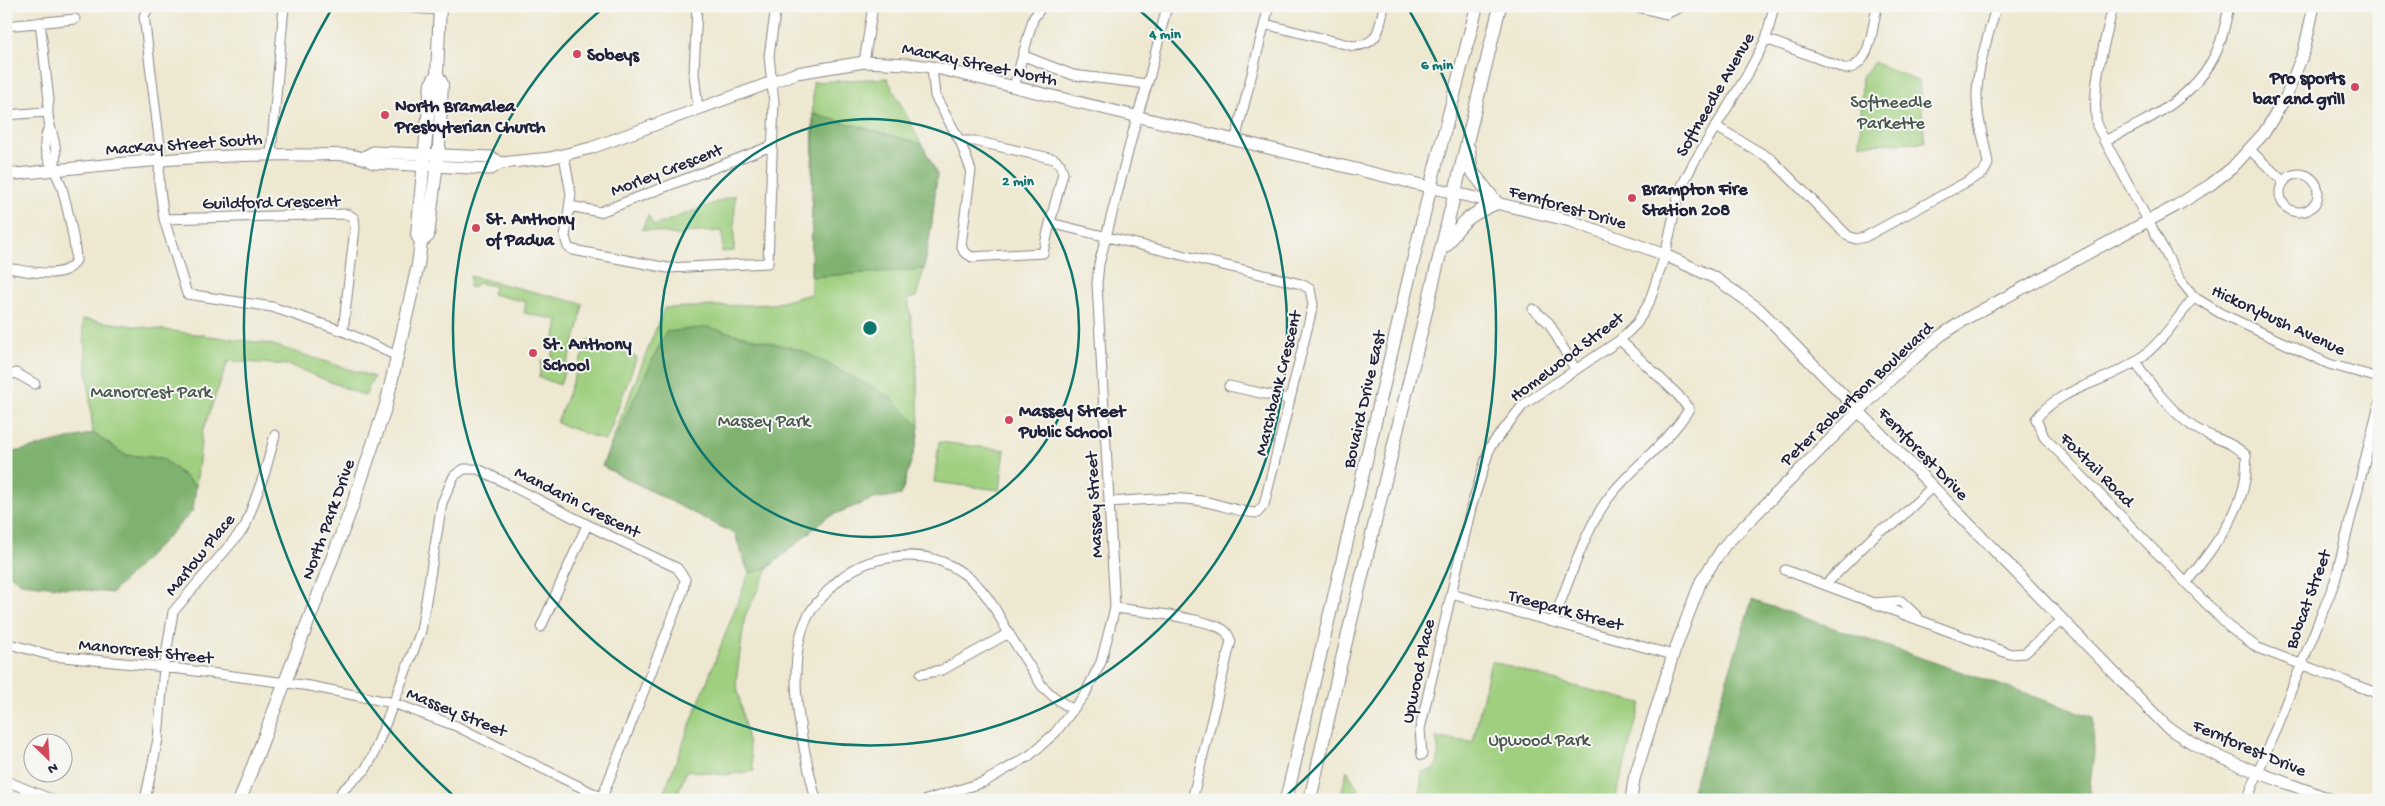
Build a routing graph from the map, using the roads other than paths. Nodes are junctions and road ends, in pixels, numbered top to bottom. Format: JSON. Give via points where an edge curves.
{"nodes":[{"id":1,"x":149,"y":6,"type":"edge"},
{"id":2,"x":284,"y":6,"type":"edge"},
{"id":3,"x":386,"y":6,"type":"edge"},
{"id":4,"x":697,"y":6,"type":"edge"},
{"id":5,"x":776,"y":6,"type":"edge"},
{"id":6,"x":873,"y":6,"type":"edge"},
{"id":7,"x":1042,"y":6,"type":"edge"},
{"id":8,"x":1166,"y":6,"type":"edge"},
{"id":9,"x":1269,"y":6,"type":"edge"},
{"id":10,"x":1384,"y":6,"type":"edge"},
{"id":11,"x":1477,"y":6,"type":"edge"},
{"id":12,"x":1500,"y":6,"type":"edge"},
{"id":13,"x":1634,"y":6,"type":"edge"},
{"id":14,"x":1683,"y":6,"type":"edge"},
{"id":15,"x":1774,"y":6,"type":"edge"},
{"id":16,"x":1877,"y":6,"type":"edge"},
{"id":17,"x":1996,"y":6,"type":"edge"},
{"id":18,"x":2113,"y":6,"type":"edge"},
{"id":19,"x":2229,"y":6,"type":"edge"},
{"id":20,"x":2314,"y":6,"type":"edge"},
{"id":21,"x":440,"y":8,"type":"edge"},
{"id":22,"x":75,"y":18,"type":"dead end"},
{"id":23,"x":40,"y":22,"type":"junction"},
{"id":24,"x":1265,"y":24,"type":"junction"},
{"id":25,"x":6,"y":26,"type":"edge"},
{"id":26,"x":1766,"y":40,"type":"junction"},
{"id":27,"x":1024,"y":56,"type":"junction"},
{"id":28,"x":864,"y":62,"type":"junction"},
{"id":29,"x":932,"y":67,"type":"junction"},
{"id":30,"x":771,"y":80,"type":"junction"},
{"id":31,"x":1147,"y":84,"type":"junction"},
{"id":32,"x":1014,"y":87,"type":"junction"},
{"id":33,"x":698,"y":108,"type":"junction"},
{"id":34,"x":46,"y":112,"type":"junction"},
{"id":35,"x":6,"y":115,"type":"edge"},
{"id":36,"x":1137,"y":117,"type":"junction"},
{"id":37,"x":1715,"y":126,"type":"junction"},
{"id":38,"x":1468,"y":138,"type":"junction"},
{"id":39,"x":1235,"y":141,"type":"junction"},
{"id":40,"x":960,"y":142,"type":"junction"},
{"id":41,"x":2104,"y":142,"type":"junction"},
{"id":42,"x":772,"y":146,"type":"junction"},
{"id":43,"x":2250,"y":150,"type":"junction"},
{"id":44,"x":271,"y":154,"type":"junction"},
{"id":45,"x":564,"y":156,"type":"junction"},
{"id":46,"x":160,"y":160,"type":"junction"},
{"id":47,"x":431,"y":160,"type":"junction"},
{"id":48,"x":54,"y":170,"type":"junction"},
{"id":49,"x":6,"y":174,"type":"edge"},
{"id":50,"x":2284,"y":182,"type":"junction"},
{"id":51,"x":1431,"y":186,"type":"junction"},
{"id":52,"x":1456,"y":192,"type":"junction"},
{"id":53,"x":1497,"y":203,"type":"junction"},
{"id":54,"x":570,"y":206,"type":"junction"},
{"id":55,"x":164,"y":219,"type":"junction"},
{"id":56,"x":2148,"y":221,"type":"junction"},
{"id":57,"x":1050,"y":223,"type":"junction"},
{"id":58,"x":1106,"y":235,"type":"junction"},
{"id":59,"x":1665,"y":255,"type":"junction"},
{"id":60,"x":1440,"y":258,"type":"junction"},
{"id":61,"x":6,"y":268,"type":"edge"},
{"id":62,"x":2194,"y":297,"type":"junction"},
{"id":63,"x":1533,"y":309,"type":"dead end"},
{"id":64,"x":343,"y":331,"type":"junction"},
{"id":65,"x":1620,"y":340,"type":"junction"},
{"id":66,"x":398,"y":356,"type":"junction"},
{"id":67,"x":2136,"y":362,"type":"junction"},
{"id":68,"x":1575,"y":369,"type":"junction"},
{"id":69,"x":6,"y":376,"type":"edge"},
{"id":70,"x":2379,"y":378,"type":"edge"},
{"id":71,"x":35,"y":384,"type":"dead end"},
{"id":72,"x":1229,"y":386,"type":"dead end"},
{"id":73,"x":1288,"y":399,"type":"junction"},
{"id":74,"x":2379,"y":404,"type":"edge"},
{"id":75,"x":1859,"y":410,"type":"junction"},
{"id":76,"x":275,"y":435,"type":"dead end"},
{"id":77,"x":1932,"y":487,"type":"junction"},
{"id":78,"x":1109,"y":502,"type":"junction"},
{"id":79,"x":587,"y":525,"type":"junction"},
{"id":80,"x":1785,"y":570,"type":"dead end"},
{"id":81,"x":2187,"y":582,"type":"junction"},
{"id":82,"x":1826,"y":584,"type":"junction"},
{"id":83,"x":1450,"y":594,"type":"junction"},
{"id":84,"x":1115,"y":608,"type":"junction"},
{"id":85,"x":2061,"y":621,"type":"junction"},
{"id":86,"x":1553,"y":622,"type":"junction"},
{"id":87,"x":541,"y":626,"type":"dead end"},
{"id":88,"x":1009,"y":633,"type":"junction"},
{"id":89,"x":6,"y":643,"type":"edge"},
{"id":90,"x":1673,"y":654,"type":"junction"},
{"id":91,"x":2300,"y":665,"type":"junction"},
{"id":92,"x":164,"y":667,"type":"junction"},
{"id":93,"x":921,"y":674,"type":"dead end"},
{"id":94,"x":284,"y":683,"type":"junction"},
{"id":95,"x":2379,"y":694,"type":"edge"},
{"id":96,"x":393,"y":703,"type":"junction"},
{"id":97,"x":1073,"y":710,"type":"junction"},
{"id":98,"x":1422,"y":755,"type":"dead end"},
{"id":99,"x":2257,"y":771,"type":"junction"},
{"id":100,"x":6,"y":781,"type":"edge"},
{"id":101,"x":604,"y":799,"type":"edge"},
{"id":102,"x":930,"y":799,"type":"edge"},
{"id":103,"x":54,"y":800,"type":"edge"},
{"id":104,"x":145,"y":800,"type":"edge"},
{"id":105,"x":240,"y":800,"type":"edge"},
{"id":106,"x":338,"y":800,"type":"edge"},
{"id":107,"x":816,"y":800,"type":"edge"},
{"id":108,"x":1192,"y":800,"type":"edge"},
{"id":109,"x":1286,"y":800,"type":"edge"},
{"id":110,"x":1310,"y":800,"type":"edge"},
{"id":111,"x":1631,"y":800,"type":"edge"},
{"id":112,"x":2246,"y":800,"type":"edge"},
{"id":113,"x":2332,"y":800,"type":"edge"}],
"edges":[{"from":1,"to":46,"type":"street","via":[[144,16]]},
{"from":2,"to":44,"type":"street"},
{"from":3,"to":21,"type":"street"},
{"from":4,"to":33,"type":"street","via":[[694,74]]},
{"from":5,"to":30,"type":"street","via":[[768,56]]},
{"from":6,"to":28,"type":"street"},
{"from":7,"to":27,"type":"street","via":[[1033,19]]},
{"from":8,"to":31,"type":"street","name":"Massey Street"},
{"from":9,"to":24,"type":"street"},
{"from":10,"to":24,"type":"street","via":[[1378,34],[1363,46]]},
{"from":11,"to":51,"type":"main road","name":"Bovaird Drive East"},
{"from":12,"to":38,"type":"main road"},
{"from":13,"to":14,"type":"street","via":[[1666,14]]},
{"from":15,"to":26,"type":"street","name":"Softneedle Avenue"},
{"from":16,"to":26,"type":"street","via":[[1865,58],[1854,68],[1846,69]]},
{"from":17,"to":37,"type":"street","via":[[1977,97],[1988,164],[1983,173],[1866,236],[1856,239],[1848,236],[1771,159]]},
{"from":18,"to":41,"type":"street","via":[[2094,88],[2097,126]]},
{"from":19,"to":41,"type":"street","via":[[2220,42],[2209,65],[2193,86],[2151,119]]},
{"from":20,"to":43,"type":"street","name":"Peter Robertson Boulevard","via":[[2294,81],[2276,114]]},
{"from":21,"to":47,"type":"main road","name":"North Park Drive","via":[[437,74],[442,84]]},
{"from":22,"to":23,"type":"street"},
{"from":23,"to":25,"type":"street"},
{"from":23,"to":34,"type":"street","via":[[49,100]]},
{"from":24,"to":39,"type":"street"},
{"from":26,"to":37,"type":"street","name":"Softneedle Avenue"},
{"from":27,"to":31,"type":"street","via":[[1073,76]]},
{"from":27,"to":32,"type":"street"},
{"from":28,"to":29,"type":"street","name":"MacKay Street North"},
{"from":28,"to":30,"type":"street","name":"MacKay Street North","via":[[822,67]]},
{"from":29,"to":32,"type":"street","name":"MacKay Street North"},
{"from":29,"to":40,"type":"street","via":[[935,96]]},
{"from":30,"to":33,"type":"street","name":"MacKay Street North"},
{"from":30,"to":42,"type":"street","via":[[774,103]]},
{"from":31,"to":36,"type":"street","name":"Massey Street"},
{"from":32,"to":36,"type":"street","name":"MacKay Street North"},
{"from":33,"to":45,"type":"street","name":"MacKay Street North"},
{"from":34,"to":35,"type":"street"},
{"from":34,"to":48,"type":"street","via":[[49,128],[44,137],[46,157]]},
{"from":36,"to":39,"type":"street","name":"MacKay Street North"},
{"from":36,"to":58,"type":"street","name":"Massey Street"},
{"from":37,"to":59,"type":"street","name":"Softneedle Avenue","via":[[1679,192]]},
{"from":38,"to":52,"type":"main road"},
{"from":38,"to":53,"type":"main road","via":[[1471,170]]},
{"from":39,"to":51,"type":"street","name":"MacKay Street North"},
{"from":40,"to":57,"type":"street","via":[[975,141],[1054,159],[1060,164],[1063,173]]},
{"from":40,"to":57,"type":"street","via":[[971,170],[961,246],[964,252],[972,257],[1043,253]]},
{"from":41,"to":56,"type":"street"},
{"from":42,"to":54,"type":"street","name":"Morley Crescent","via":[[600,212]]},
{"from":42,"to":54,"type":"street","via":[[768,263],[668,268],[572,250],[565,237]]},
{"from":43,"to":50,"type":"street"},
{"from":43,"to":56,"type":"street","name":"Peter Robertson Boulevard","via":[[2210,185]]},
{"from":44,"to":46,"type":"street","name":"MacKay Street South"},
{"from":44,"to":47,"type":"street","name":"MacKay Street South","via":[[364,157],[373,152]]},
{"from":45,"to":47,"type":"street","name":"MacKay Street North","via":[[501,163],[491,169]]},
{"from":45,"to":54,"type":"street","via":[[571,183]]},
{"from":46,"to":48,"type":"street","name":"MacKay Street South"},
{"from":46,"to":55,"type":"street"},
{"from":47,"to":66,"type":"main road","name":"North Park Drive","via":[[428,236],[421,242]]},
{"from":48,"to":49,"type":"street","name":"MacKay Street South"},
{"from":48,"to":61,"type":"street","via":[[62,189],[76,255],[73,266],[58,273]]},
{"from":50,"to":50,"type":"street","via":[[2280,194],[2290,210],[2303,212],[2314,205],[2318,188],[2311,178],[2300,174]]},
{"from":51,"to":52,"type":"street","name":"MacKay Street North"},
{"from":51,"to":109,"type":"main road","name":"Bovaird Drive East"},
{"from":52,"to":53,"type":"street","name":"Fernforest Drive"},
{"from":52,"to":60,"type":"main road"},
{"from":53,"to":59,"type":"street","name":"Fernforest Drive","via":[[1571,221]]},
{"from":53,"to":60,"type":"main road","via":[[1464,220]]},
{"from":55,"to":64,"type":"street","via":[[186,294],[272,307]]},
{"from":55,"to":64,"type":"street","name":"Guildford Crescent","via":[[347,214],[354,218]]},
{"from":56,"to":62,"type":"street","name":"Hickorybush Avenue","via":[[2179,278]]},
{"from":56,"to":75,"type":"street","name":"Peter Robertson Boulevard","via":[[1954,326],[1924,349]]},
{"from":57,"to":58,"type":"street"},
{"from":58,"to":73,"type":"street","name":"Marchbank Crescent","via":[[1301,284],[1310,289],[1313,305]]},
{"from":58,"to":78,"type":"street","name":"Massey Street","via":[[1097,284]]},
{"from":59,"to":65,"type":"street","name":"Homewood Street","via":[[1649,303],[1637,323]]},
{"from":59,"to":75,"type":"street","name":"Fernforest Drive","via":[[1724,282],[1759,309]]},
{"from":60,"to":110,"type":"main road"},
{"from":62,"to":67,"type":"street","name":"Foxtail Road","via":[[2166,333]]},
{"from":62,"to":70,"type":"street","name":"Hickorybush Avenue","via":[[2220,313],[2329,364]]},
{"from":63,"to":68,"type":"street","via":[[1549,323]]},
{"from":64,"to":66,"type":"street"},
{"from":65,"to":68,"type":"street","name":"Homewood Street"},
{"from":65,"to":86,"type":"street","via":[[1689,409],[1680,423],[1608,500],[1595,520]]},
{"from":66,"to":94,"type":"main road","name":"North Park Drive","via":[[386,405],[353,504]]},
{"from":67,"to":81,"type":"street","via":[[2148,382],[2192,426],[2237,446],[2246,455],[2248,471],[2233,519]]},
{"from":67,"to":81,"type":"street","name":"Foxtail Road","via":[[2052,403],[2036,419],[2044,437]]},
{"from":68,"to":83,"type":"street","name":"Homewood Street","via":[[1523,405],[1490,447]]},
{"from":69,"to":71,"type":"street","via":[[16,374]]},
{"from":72,"to":73,"type":"street"},
{"from":73,"to":78,"type":"street","name":"Marchbank Crescent","via":[[1264,505],[1257,513],[1172,498]]},
{"from":74,"to":91,"type":"street","name":"Bobcat Street","via":[[2335,581]]},
{"from":75,"to":77,"type":"street","name":"Fernforest Drive"},
{"from":75,"to":90,"type":"street","name":"Peter Robertson Boulevard","via":[[1726,545],[1701,581]]},
{"from":76,"to":92,"type":"street","name":"Marlow Place","via":[[246,527],[173,612]]},
{"from":77,"to":82,"type":"street","via":[[1893,525],[1880,530]]},
{"from":77,"to":85,"type":"street","name":"Fernforest Drive"},
{"from":78,"to":84,"type":"street","name":"Massey Street"},
{"from":79,"to":87,"type":"street"},
{"from":79,"to":96,"type":"street","name":"Mandarin Crescent","via":[[478,468],[464,469],[454,476],[442,503],[421,631]]},
{"from":79,"to":101,"type":"street","name":"Mandarin Crescent","via":[[677,568],[685,580]]},
{"from":80,"to":82,"type":"street"},
{"from":81,"to":91,"type":"street","name":"Foxtail Road","via":[[2229,627],[2258,648]]},
{"from":82,"to":85,"type":"street","via":[[2010,654],[2024,653]]},
{"from":83,"to":86,"type":"street","name":"Treepark Street"},
{"from":83,"to":98,"type":"street","name":"Upwood Place","via":[[1420,729]]},
{"from":84,"to":97,"type":"street","name":"Massey Street","via":[[1101,662]]},
{"from":84,"to":108,"type":"street","via":[[1160,613],[1215,625],[1226,632],[1231,641]]},
{"from":85,"to":99,"type":"street","name":"Fernforest Drive","via":[[2184,740]]},
{"from":86,"to":90,"type":"street","name":"Treepark Street"},
{"from":88,"to":93,"type":"street","via":[[942,670]]},
{"from":88,"to":97,"type":"street","via":[[1042,686]]},
{"from":88,"to":107,"type":"street","via":[[989,598],[974,582],[943,560],[901,556],[884,558],[838,579],[811,611],[798,653],[798,713]]},
{"from":89,"to":92,"type":"street","name":"Manorcrest Street","via":[[53,656]]},
{"from":90,"to":111,"type":"street","name":"Peter Robertson Boulevard","via":[[1634,779]]},
{"from":91,"to":95,"type":"street","name":"Foxtail Road"},
{"from":91,"to":99,"type":"street","name":"Bobcat Street"},
{"from":92,"to":94,"type":"street","name":"Manorcrest Street"},
{"from":92,"to":104,"type":"street","name":"Marlow Place","via":[[158,738]]},
{"from":94,"to":96,"type":"street","name":"Massey Street"},
{"from":94,"to":105,"type":"main road","name":"North Park Drive"},
{"from":96,"to":101,"type":"street","name":"Massey Street","via":[[456,726]]},
{"from":96,"to":106,"type":"street","name":"Mandarin Crescent","via":[[373,756]]},
{"from":97,"to":102,"type":"street","name":"Massey Street","via":[[1055,733],[1029,756],[984,782]]},
{"from":99,"to":112,"type":"street","name":"Bobcat Street"},
{"from":99,"to":113,"type":"street","name":"Fernforest Drive"},
{"from":100,"to":103,"type":"street"}]}
